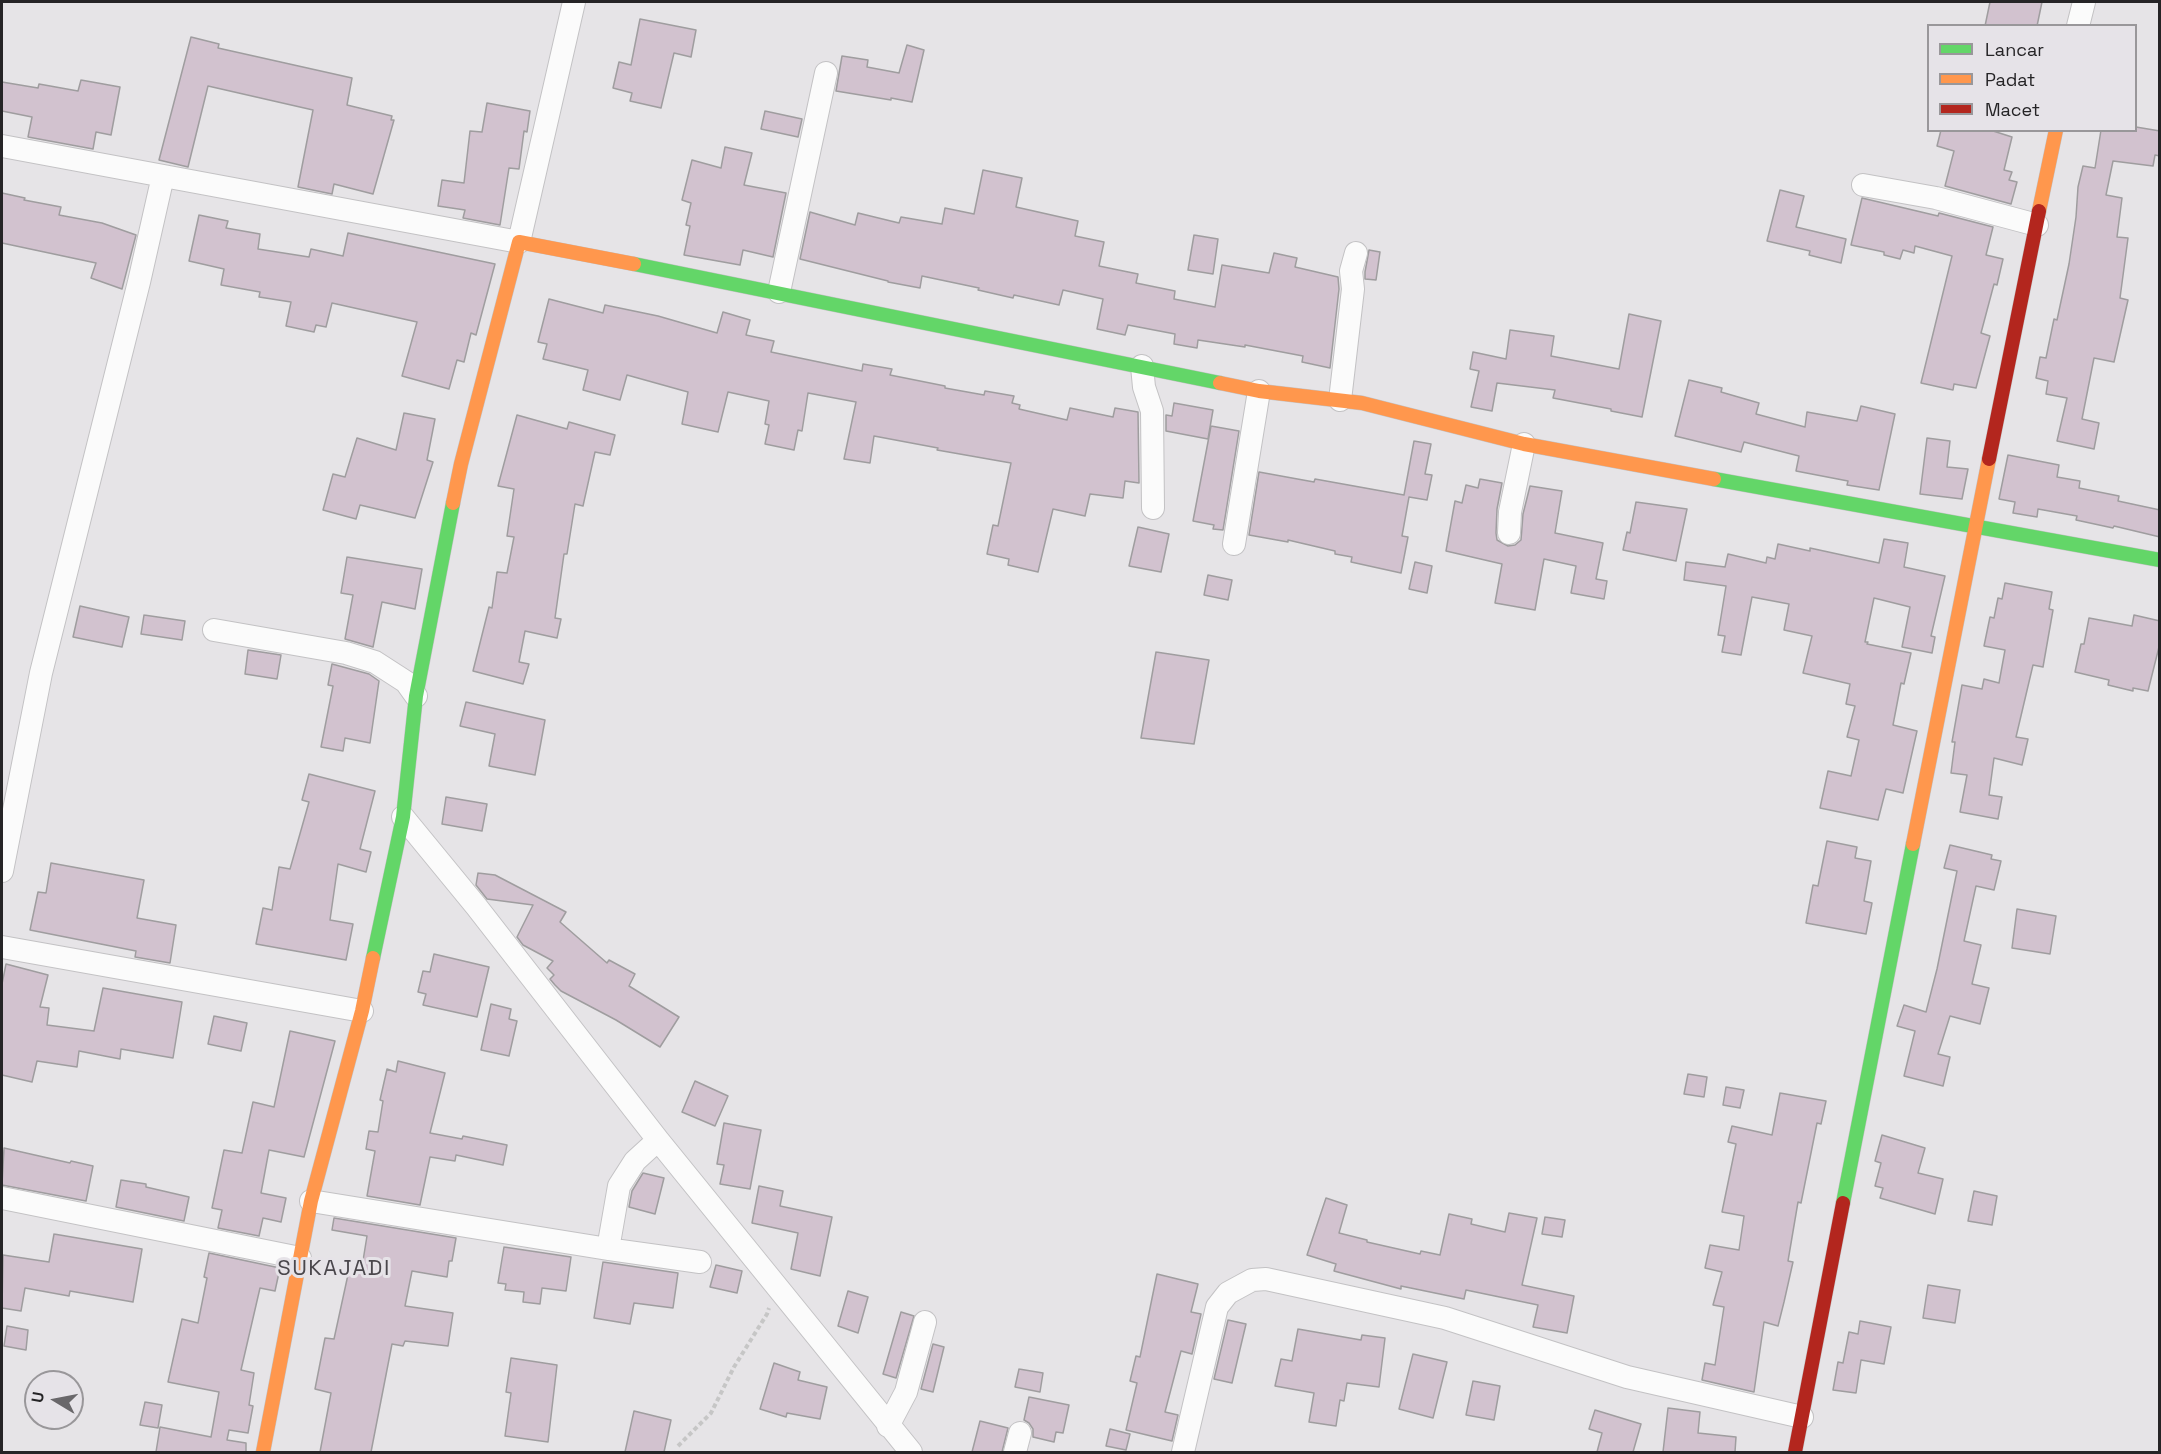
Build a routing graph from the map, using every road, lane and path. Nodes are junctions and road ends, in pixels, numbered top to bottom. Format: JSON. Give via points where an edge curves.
{"nodes":[{"id":1,"x":574,"y":2,"type":"edge"},
{"id":2,"x":2084,"y":2,"type":"edge"},
{"id":3,"x":2079,"y":24,"type":"edge"},
{"id":4,"x":826,"y":74,"type":"dead end"},
{"id":5,"x":2056,"y":132,"type":"edge"},
{"id":6,"x":2,"y":147,"type":"edge"},
{"id":7,"x":163,"y":176,"type":"junction"},
{"id":8,"x":1863,"y":185,"type":"dead end"},
{"id":9,"x":2037,"y":225,"type":"junction"},
{"id":10,"x":519,"y":242,"type":"junction"},
{"id":11,"x":1356,"y":253,"type":"dead end"},
{"id":12,"x":779,"y":292,"type":"junction"},
{"id":13,"x":1142,"y":366,"type":"junction"},
{"id":14,"x":1259,"y":391,"type":"junction"},
{"id":15,"x":1340,"y":400,"type":"junction"},
{"id":16,"x":1524,"y":444,"type":"junction"},
{"id":17,"x":1153,"y":508,"type":"dead end"},
{"id":18,"x":1975,"y":526,"type":"junction"},
{"id":19,"x":1509,"y":533,"type":"dead end"},
{"id":20,"x":1234,"y":544,"type":"dead end"},
{"id":21,"x":2160,"y":560,"type":"edge"},
{"id":22,"x":214,"y":630,"type":"dead end"},
{"id":23,"x":416,"y":696,"type":"junction"},
{"id":24,"x":403,"y":817,"type":"junction"},
{"id":25,"x":2,"y":871,"type":"edge"},
{"id":26,"x":2,"y":947,"type":"edge"},
{"id":27,"x":362,"y":1011,"type":"junction"},
{"id":28,"x":658,"y":1140,"type":"junction"},
{"id":29,"x":2,"y":1198,"type":"edge"},
{"id":30,"x":311,"y":1201,"type":"junction"},
{"id":31,"x":608,"y":1250,"type":"junction"},
{"id":32,"x":300,"y":1258,"type":"junction"},
{"id":33,"x":700,"y":1262,"type":"dead end"},
{"id":34,"x":774,"y":1284,"type":"junction"},
{"id":35,"x":925,"y":1322,"type":"dead end"},
{"id":36,"x":1802,"y":1417,"type":"junction"},
{"id":37,"x":888,"y":1426,"type":"junction"},
{"id":38,"x":678,"y":1446,"type":"dead end"},
{"id":39,"x":263,"y":1452,"type":"edge"},
{"id":40,"x":911,"y":1452,"type":"edge"},
{"id":41,"x":1183,"y":1452,"type":"edge"},
{"id":42,"x":1796,"y":1452,"type":"edge"}],
"edges":[{"from":1,"to":10,"type":"street"},
{"from":2,"to":3,"type":"street"},
{"from":4,"to":12,"type":"street"},
{"from":5,"to":9,"type":"street"},
{"from":6,"to":7,"type":"street"},
{"from":7,"to":10,"type":"street"},
{"from":7,"to":25,"type":"street","via":[[41,673]]},
{"from":8,"to":9,"type":"street","via":[[1936,198]]},
{"from":9,"to":18,"type":"street"},
{"from":10,"to":12,"type":"street"},
{"from":10,"to":23,"type":"street","via":[[461,464]]},
{"from":11,"to":15,"type":"street","via":[[1351,270],[1353,295]]},
{"from":12,"to":13,"type":"street"},
{"from":13,"to":14,"type":"street"},
{"from":13,"to":17,"type":"street","via":[[1152,411]]},
{"from":14,"to":15,"type":"street"},
{"from":14,"to":20,"type":"street"},
{"from":15,"to":16,"type":"street"},
{"from":16,"to":18,"type":"street"},
{"from":16,"to":19,"type":"street"},
{"from":18,"to":21,"type":"street"},
{"from":18,"to":36,"type":"street"},
{"from":22,"to":23,"type":"street","via":[[346,653],[375,662],[406,682]]},
{"from":23,"to":24,"type":"street"},
{"from":24,"to":27,"type":"street"},
{"from":24,"to":28,"type":"street"},
{"from":26,"to":27,"type":"street"},
{"from":27,"to":30,"type":"street"},
{"from":28,"to":31,"type":"street","via":[[635,1161],[619,1186]]},
{"from":28,"to":34,"type":"street"},
{"from":29,"to":32,"type":"street"},
{"from":30,"to":31,"type":"street"},
{"from":30,"to":32,"type":"street"},
{"from":31,"to":33,"type":"street"},
{"from":32,"to":39,"type":"street"},
{"from":34,"to":37,"type":"street"},
{"from":34,"to":38,"type":"path","via":[[767,1314],[711,1413]]},
{"from":35,"to":37,"type":"street","via":[[906,1392]]},
{"from":36,"to":41,"type":"street","via":[[1627,1377],[1445,1318],[1252,1280],[1228,1293],[1217,1307]]},
{"from":36,"to":42,"type":"street"},
{"from":37,"to":40,"type":"street"}]}
